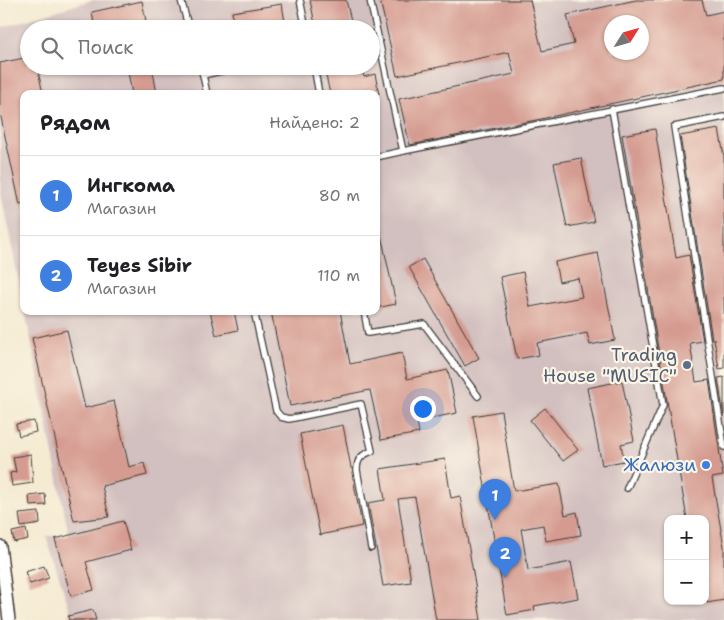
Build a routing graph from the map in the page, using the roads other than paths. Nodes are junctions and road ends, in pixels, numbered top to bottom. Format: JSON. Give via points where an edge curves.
{"nodes":[{"id":1,"x":181,"y":0,"type":"edge"},
{"id":2,"x":300,"y":0,"type":"edge"},
{"id":3,"x":370,"y":0,"type":"edge"},
{"id":4,"x":187,"y":20,"type":"edge"},
{"id":5,"x":304,"y":20,"type":"edge"},
{"id":6,"x":374,"y":20,"type":"edge"},
{"id":7,"x":380,"y":46,"type":"edge"},
{"id":8,"x":203,"y":75,"type":"edge"},
{"id":9,"x":316,"y":75,"type":"edge"},
{"id":10,"x":724,"y":88,"type":"edge"},
{"id":11,"x":206,"y":90,"type":"edge"},
{"id":12,"x":318,"y":90,"type":"edge"},
{"id":13,"x":612,"y":110,"type":"junction"},
{"id":14,"x":724,"y":117,"type":"edge"},
{"id":15,"x":403,"y":151,"type":"junction"},
{"id":16,"x":380,"y":156,"type":"edge"},
{"id":17,"x":255,"y":315,"type":"edge"},
{"id":18,"x":365,"y":315,"type":"edge"},
{"id":19,"x":478,"y":396,"type":"dead end"},
{"id":20,"x":724,"y":447,"type":"edge"},
{"id":21,"x":627,"y":488,"type":"dead end"},
{"id":22,"x":0,"y":546,"type":"edge"},
{"id":23,"x":371,"y":548,"type":"dead end"},
{"id":24,"x":9,"y":620,"type":"edge"}],
"edges":[{"from":1,"to":4,"type":"lane"},
{"from":2,"to":5,"type":"lane"},
{"from":3,"to":6,"type":"lane"},
{"from":7,"to":15,"type":"lane"},
{"from":8,"to":11,"type":"lane"},
{"from":9,"to":12,"type":"lane"},
{"from":10,"to":13,"type":"lane"},
{"from":13,"to":15,"type":"lane"},
{"from":13,"to":21,"type":"lane","via":[[663,406]]},
{"from":14,"to":20,"type":"lane","via":[[674,127]]},
{"from":15,"to":16,"type":"lane"},
{"from":17,"to":23,"type":"lane","via":[[276,411],[281,417],[289,419],[361,404],[372,451],[361,456],[357,470]]},
{"from":18,"to":19,"type":"lane","via":[[368,333],[424,324]]},
{"from":22,"to":24,"type":"street"}]}
